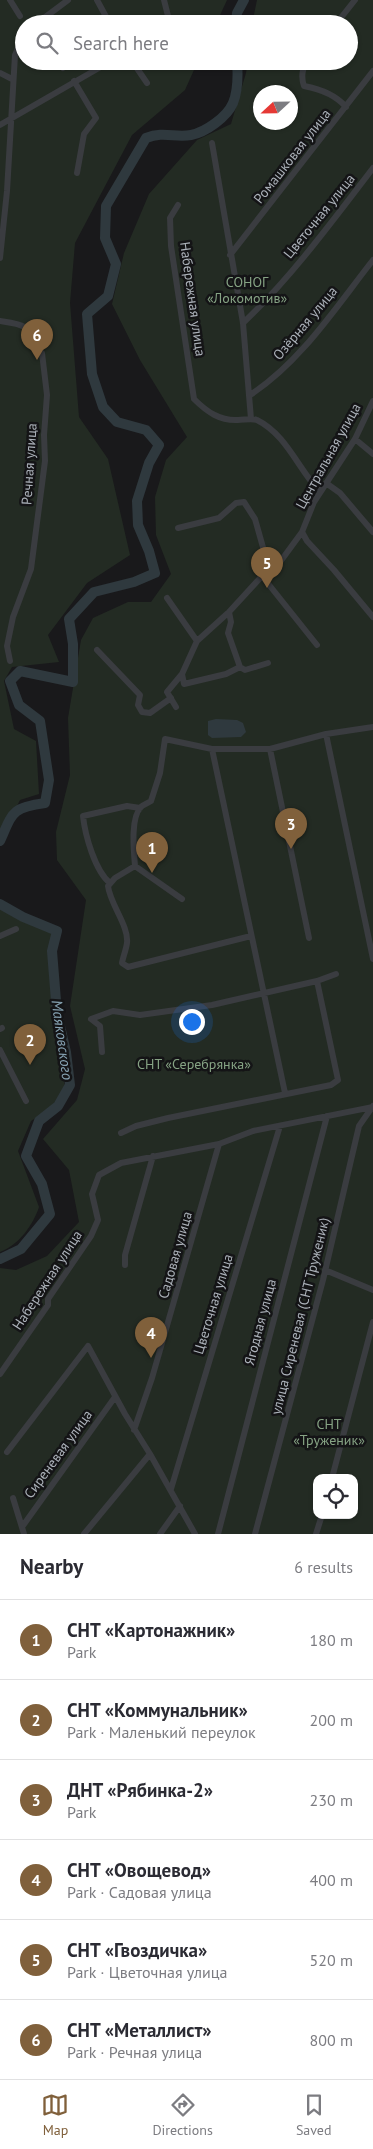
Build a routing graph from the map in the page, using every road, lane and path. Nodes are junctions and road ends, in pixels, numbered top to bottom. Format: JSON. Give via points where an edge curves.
{"nodes":[{"id":1,"x":10,"y":0,"type":"edge"},
{"id":2,"x":68,"y":0,"type":"edge"},
{"id":3,"x":97,"y":0,"type":"edge"},
{"id":4,"x":164,"y":0,"type":"edge"},
{"id":5,"x":355,"y":0,"type":"edge"},
{"id":6,"x":19,"y":15,"type":"edge"},
{"id":7,"x":48,"y":15,"type":"edge"},
{"id":8,"x":105,"y":15,"type":"edge"},
{"id":9,"x":169,"y":15,"type":"edge"},
{"id":10,"x":343,"y":15,"type":"edge"},
{"id":11,"x":15,"y":55,"type":"edge"},
{"id":12,"x":94,"y":70,"type":"edge"},
{"id":13,"x":138,"y":70,"type":"edge"},
{"id":14,"x":303,"y":70,"type":"edge"},
{"id":15,"x":373,"y":72,"type":"edge"},
{"id":16,"x":0,"y":73,"type":"edge"},
{"id":17,"x":12,"y":79,"type":"junction"},
{"id":18,"x":74,"y":81,"type":"junction"},
{"id":19,"x":147,"y":83,"type":"dead end"},
{"id":20,"x":346,"y":107,"type":"junction"},
{"id":21,"x":11,"y":119,"type":"junction"},
{"id":22,"x":0,"y":125,"type":"edge"},
{"id":23,"x":212,"y":143,"type":"dead end"},
{"id":24,"x":373,"y":168,"type":"edge"},
{"id":25,"x":77,"y":173,"type":"dead end"},
{"id":26,"x":178,"y":205,"type":"dead end"},
{"id":27,"x":230,"y":255,"type":"junction"},
{"id":28,"x":0,"y":258,"type":"edge"},
{"id":29,"x":373,"y":260,"type":"edge"},
{"id":30,"x":0,"y":321,"type":"edge"},
{"id":31,"x":243,"y":322,"type":"junction"},
{"id":32,"x":250,"y":395,"type":"junction"},
{"id":33,"x":373,"y":401,"type":"edge"},
{"id":34,"x":251,"y":419,"type":"junction"},
{"id":35,"x":354,"y":439,"type":"junction"},
{"id":36,"x":373,"y":454,"type":"edge"},
{"id":37,"x":326,"y":483,"type":"junction"},
{"id":38,"x":320,"y":492,"type":"junction"},
{"id":39,"x":178,"y":528,"type":"dead end"},
{"id":40,"x":302,"y":532,"type":"junction"},
{"id":41,"x":373,"y":532,"type":"edge"},
{"id":42,"x":268,"y":565,"type":"junction"},
{"id":43,"x":262,"y":576,"type":"junction"},
{"id":44,"x":167,"y":598,"type":"dead end"},
{"id":45,"x":229,"y":612,"type":"junction"},
{"id":46,"x":373,"y":617,"type":"edge"},
{"id":47,"x":197,"y":641,"type":"junction"},
{"id":48,"x":318,"y":645,"type":"dead end"},
{"id":49,"x":96,"y":650,"type":"dead end"},
{"id":50,"x":10,"y":661,"type":"dead end"},
{"id":51,"x":268,"y":663,"type":"dead end"},
{"id":52,"x":240,"y":667,"type":"junction"},
{"id":53,"x":182,"y":674,"type":"junction"},
{"id":54,"x":170,"y":698,"type":"junction"},
{"id":55,"x":176,"y":707,"type":"dead end"},
{"id":56,"x":372,"y":727,"type":"edge"},
{"id":57,"x":326,"y":734,"type":"junction"},
{"id":58,"x":373,"y":736,"type":"edge"},
{"id":59,"x":212,"y":749,"type":"junction"},
{"id":60,"x":270,"y":749,"type":"junction"},
{"id":61,"x":140,"y":808,"type":"junction"},
{"id":62,"x":134,"y":866,"type":"junction"},
{"id":63,"x":110,"y":883,"type":"junction"},
{"id":64,"x":182,"y":899,"type":"dead end"},
{"id":65,"x":16,"y":929,"type":"dead end"},
{"id":66,"x":0,"y":936,"type":"edge"},
{"id":67,"x":252,"y":936,"type":"junction"},
{"id":68,"x":309,"y":938,"type":"dead end"},
{"id":69,"x":373,"y":959,"type":"edge"},
{"id":70,"x":336,"y":974,"type":"dead end"},
{"id":71,"x":317,"y":981,"type":"junction"},
{"id":72,"x":264,"y":993,"type":"junction"},
{"id":73,"x":0,"y":1050,"type":"edge"},
{"id":74,"x":102,"y":1052,"type":"dead end"},
{"id":75,"x":285,"y":1093,"type":"junction"},
{"id":76,"x":26,"y":1102,"type":"dead end"},
{"id":77,"x":373,"y":1107,"type":"edge"},
{"id":78,"x":327,"y":1116,"type":"junction"},
{"id":79,"x":280,"y":1126,"type":"junction"},
{"id":80,"x":121,"y":1133,"type":"dead end"},
{"id":81,"x":220,"y":1144,"type":"junction"},
{"id":82,"x":154,"y":1156,"type":"junction"},
{"id":83,"x":124,"y":1265,"type":"dead end"},
{"id":84,"x":325,"y":1270,"type":"junction"},
{"id":85,"x":373,"y":1290,"type":"edge"},
{"id":86,"x":373,"y":1322,"type":"edge"},
{"id":87,"x":0,"y":1374,"type":"edge"},
{"id":88,"x":115,"y":1396,"type":"junction"},
{"id":89,"x":134,"y":1430,"type":"junction"},
{"id":90,"x":7,"y":1452,"type":"dead end"},
{"id":91,"x":150,"y":1454,"type":"junction"},
{"id":92,"x":333,"y":1474,"type":"edge"},
{"id":93,"x":170,"y":1489,"type":"junction"},
{"id":94,"x":13,"y":1498,"type":"dead end"},
{"id":95,"x":180,"y":1506,"type":"junction"},
{"id":96,"x":321,"y":1519,"type":"edge"},
{"id":97,"x":22,"y":1527,"type":"junction"},
{"id":98,"x":24,"y":1534,"type":"edge"},
{"id":99,"x":84,"y":1534,"type":"edge"},
{"id":100,"x":160,"y":1534,"type":"edge"},
{"id":101,"x":195,"y":1534,"type":"edge"},
{"id":102,"x":218,"y":1534,"type":"edge"},
{"id":103,"x":255,"y":1534,"type":"edge"},
{"id":104,"x":316,"y":1534,"type":"edge"}],
"edges":[{"from":1,"to":6,"type":"street"},
{"from":2,"to":7,"type":"street"},
{"from":3,"to":8,"type":"street"},
{"from":4,"to":9,"type":"street"},
{"from":5,"to":10,"type":"street"},
{"from":11,"to":17,"type":"street"},
{"from":12,"to":18,"type":"street"},
{"from":13,"to":19,"type":"street"},
{"from":14,"to":20,"type":"street","via":[[304,86],[324,90]]},
{"from":15,"to":20,"type":"street","name":"Ромашковая улица"},
{"from":16,"to":17,"type":"street"},
{"from":17,"to":21,"type":"street"},
{"from":18,"to":21,"type":"street"},
{"from":18,"to":25,"type":"street","via":[[96,118],[84,134]]},
{"from":20,"to":27,"type":"street","name":"Ромашковая улица"},
{"from":21,"to":22,"type":"street"},
{"from":21,"to":28,"type":"street"},
{"from":23,"to":27,"type":"street"},
{"from":24,"to":31,"type":"street","name":"Цветочная улица","via":[[332,222],[258,309]]},
{"from":26,"to":34,"type":"street","name":"Набережная улица","via":[[170,218],[171,246],[194,399],[223,420]]},
{"from":27,"to":31,"type":"street"},
{"from":29,"to":32,"type":"street","name":"Озёрная улица","via":[[292,362]]},
{"from":30,"to":50,"type":"street","name":"Речная улица","via":[[18,324],[32,336],[35,347],[42,352],[47,395],[45,461],[31,569],[13,617],[7,646]]},
{"from":31,"to":32,"type":"street"},
{"from":32,"to":34,"type":"street"},
{"from":33,"to":35,"type":"street","name":"Центральная улица"},
{"from":34,"to":38,"type":"street","via":[[257,420],[286,443]]},
{"from":35,"to":36,"type":"street"},
{"from":35,"to":37,"type":"street","name":"Центральная улица"},
{"from":37,"to":38,"type":"street","name":"Центральная улица"},
{"from":37,"to":41,"type":"street"},
{"from":38,"to":40,"type":"street","name":"Центральная улица"},
{"from":39,"to":42,"type":"street","via":[[219,518],[236,503],[244,502],[255,519]]},
{"from":40,"to":42,"type":"street","name":"Центральная улица","via":[[280,562]]},
{"from":40,"to":46,"type":"street"},
{"from":42,"to":43,"type":"street","name":"Центральная улица"},
{"from":43,"to":45,"type":"street","name":"Центральная улица"},
{"from":43,"to":48,"type":"street"},
{"from":44,"to":47,"type":"street"},
{"from":45,"to":47,"type":"street","name":"Центральная улица"},
{"from":45,"to":52,"type":"street","via":[[232,622],[228,633]]},
{"from":47,"to":53,"type":"street","name":"Центральная улица"},
{"from":49,"to":54,"type":"street","via":[[140,695],[138,705],[142,712],[150,713]]},
{"from":51,"to":52,"type":"street","via":[[244,670]]},
{"from":52,"to":53,"type":"street","via":[[226,674],[184,684]]},
{"from":53,"to":54,"type":"street","name":"Центральная улица","via":[[167,692]]},
{"from":54,"to":55,"type":"street"},
{"from":56,"to":57,"type":"street"},
{"from":56,"to":58,"type":"street"},
{"from":57,"to":60,"type":"street"},
{"from":57,"to":69,"type":"street"},
{"from":59,"to":60,"type":"street"},
{"from":59,"to":61,"type":"street","via":[[165,739],[151,801]]},
{"from":59,"to":67,"type":"street"},
{"from":60,"to":68,"type":"street"},
{"from":61,"to":62,"type":"street","via":[[133,839]]},
{"from":61,"to":63,"type":"street","via":[[128,806],[83,816],[97,864]]},
{"from":62,"to":63,"type":"street"},
{"from":62,"to":64,"type":"street"},
{"from":63,"to":67,"type":"street","via":[[109,897],[127,942],[122,963],[128,967]]},
{"from":65,"to":66,"type":"street"},
{"from":67,"to":72,"type":"street"},
{"from":70,"to":71,"type":"street"},
{"from":71,"to":72,"type":"street"},
{"from":71,"to":75,"type":"street","via":[[338,1080]]},
{"from":72,"to":74,"type":"street","via":[[212,1005],[140,1015],[113,1011],[91,1019],[100,1026]]},
{"from":72,"to":75,"type":"street"},
{"from":73,"to":76,"type":"street"},
{"from":75,"to":80,"type":"street","via":[[168,1118]]},
{"from":77,"to":78,"type":"street"},
{"from":77,"to":84,"type":"street","name":"улица Сиреневая (СНТ Труженик)","via":[[360,1126]]},
{"from":78,"to":79,"type":"street"},
{"from":78,"to":102,"type":"street","name":"Ягодная улица"},
{"from":79,"to":81,"type":"street","via":[[254,1131]]},
{"from":79,"to":93,"type":"street","name":"Цветочная улица"},
{"from":81,"to":82,"type":"street"},
{"from":81,"to":89,"type":"street","name":"Садовая улица"},
{"from":82,"to":83,"type":"street"},
{"from":82,"to":87,"type":"street","name":"Набережная улица","via":[[121,1163],[99,1176],[92,1194],[98,1220],[91,1236]]},
{"from":84,"to":85,"type":"street"},
{"from":84,"to":103,"type":"street","name":"улица Сиреневая (СНТ Труженик)"},
{"from":86,"to":92,"type":"street"},
{"from":88,"to":89,"type":"street"},
{"from":88,"to":90,"type":"street","via":[[88,1346]]},
{"from":88,"to":97,"type":"street","name":"Сиреневая улица"},
{"from":89,"to":91,"type":"street"},
{"from":91,"to":93,"type":"street"},
{"from":91,"to":99,"type":"street"},
{"from":93,"to":95,"type":"street"},
{"from":94,"to":97,"type":"street"},
{"from":95,"to":100,"type":"street"},
{"from":95,"to":101,"type":"street"},
{"from":96,"to":104,"type":"street"},
{"from":97,"to":98,"type":"street"}]}
